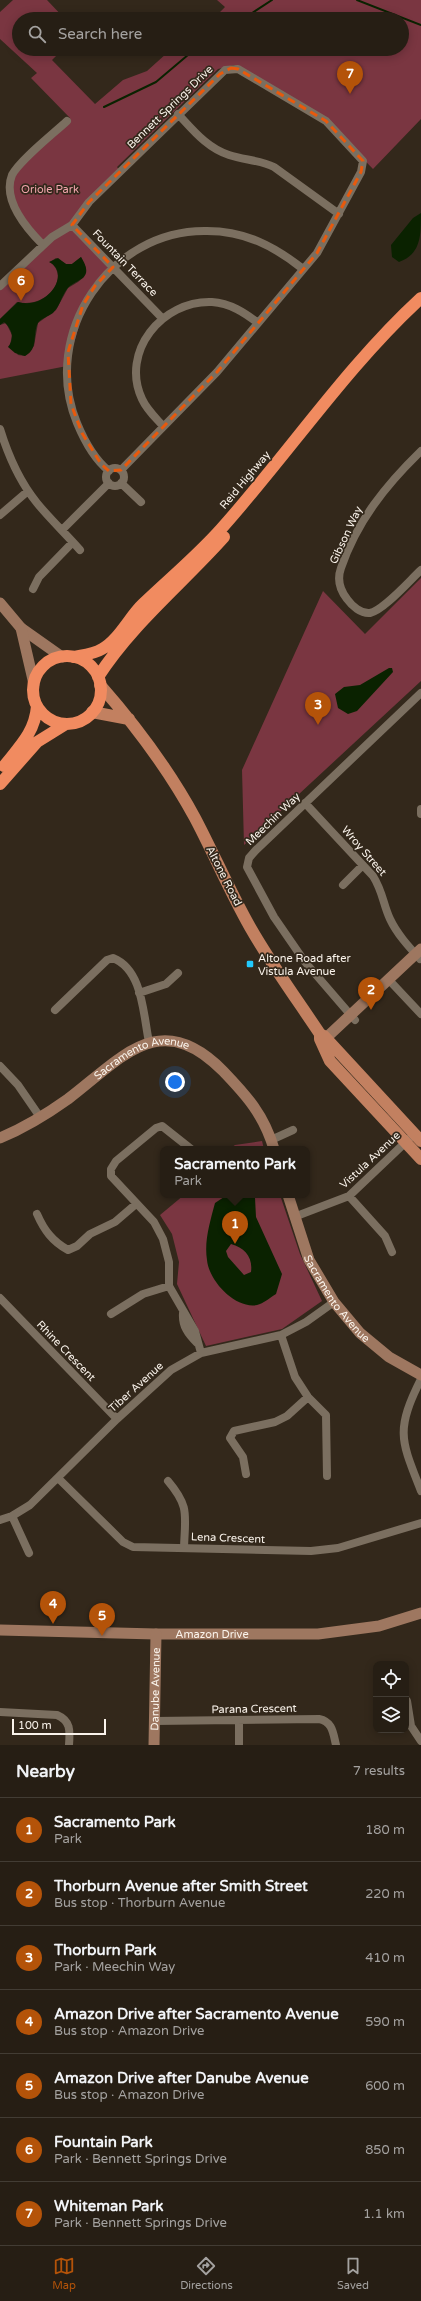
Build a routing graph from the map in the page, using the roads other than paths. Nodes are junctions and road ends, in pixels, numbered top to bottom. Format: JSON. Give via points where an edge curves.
{"nodes":[{"id":1,"x":178,"y":114,"type":"junction"},
{"id":2,"x":67,"y":121,"type":"dead end"},
{"id":3,"x":9,"y":190,"type":"junction"},
{"id":4,"x":0,"y":192,"type":"edge"},
{"id":5,"x":338,"y":214,"type":"junction"},
{"id":6,"x":72,"y":225,"type":"junction"},
{"id":7,"x":43,"y":245,"type":"junction"},
{"id":8,"x":113,"y":267,"type":"junction"},
{"id":9,"x":304,"y":269,"type":"junction"},
{"id":10,"x":0,"y":286,"type":"edge"},
{"id":11,"x":421,"y":298,"type":"edge"},
{"id":12,"x":421,"y":308,"type":"edge"},
{"id":13,"x":162,"y":318,"type":"junction"},
{"id":14,"x":258,"y":323,"type":"junction"},
{"id":15,"x":163,"y":426,"type":"junction"},
{"id":16,"x":0,"y":429,"type":"edge"},
{"id":17,"x":421,"y":451,"type":"edge"},
{"id":18,"x":121,"y":470,"type":"junction"},
{"id":19,"x":109,"y":471,"type":"junction"},
{"id":20,"x":109,"y":483,"type":"junction"},
{"id":21,"x":121,"y":483,"type":"junction"},
{"id":22,"x":28,"y":491,"type":"junction"},
{"id":23,"x":141,"y":502,"type":"dead end"},
{"id":24,"x":0,"y":515,"type":"edge"},
{"id":25,"x":62,"y":530,"type":"junction"},
{"id":26,"x":73,"y":542,"type":"junction"},
{"id":27,"x":80,"y":550,"type":"dead end"},
{"id":28,"x":421,"y":570,"type":"edge"},
{"id":29,"x":33,"y":590,"type":"dead end"},
{"id":30,"x":0,"y":603,"type":"edge"},
{"id":31,"x":21,"y":628,"type":"junction"},
{"id":32,"x":67,"y":657,"type":"junction"},
{"id":33,"x":99,"y":681,"type":"junction"},
{"id":34,"x":34,"y":684,"type":"junction"},
{"id":35,"x":421,"y":693,"type":"edge"},
{"id":36,"x":37,"y":706,"type":"junction"},
{"id":37,"x":92,"y":712,"type":"junction"},
{"id":38,"x":129,"y":719,"type":"junction"},
{"id":39,"x":66,"y":724,"type":"junction"},
{"id":40,"x":0,"y":771,"type":"edge"},
{"id":41,"x":0,"y":784,"type":"edge"},
{"id":42,"x":305,"y":803,"type":"junction"},
{"id":43,"x":421,"y":809,"type":"edge"},
{"id":44,"x":421,"y":814,"type":"edge"},
{"id":45,"x":363,"y":865,"type":"junction"},
{"id":46,"x":343,"y":885,"type":"dead end"},
{"id":47,"x":419,"y":955,"type":"edge"},
{"id":48,"x":178,"y":974,"type":"dead end"},
{"id":49,"x":391,"y":982,"type":"junction"},
{"id":50,"x":139,"y":993,"type":"junction"},
{"id":51,"x":55,"y":1010,"type":"dead end"},
{"id":52,"x":421,"y":1014,"type":"edge"},
{"id":53,"x":353,"y":1018,"type":"junction"},
{"id":54,"x":326,"y":1038,"type":"junction"},
{"id":55,"x":148,"y":1042,"type":"junction"},
{"id":56,"x":0,"y":1066,"type":"edge"},
{"id":57,"x":40,"y":1117,"type":"junction"},
{"id":58,"x":293,"y":1130,"type":"dead end"},
{"id":59,"x":418,"y":1137,"type":"edge"},
{"id":60,"x":0,"y":1138,"type":"edge"},
{"id":61,"x":405,"y":1142,"type":"junction"},
{"id":62,"x":273,"y":1145,"type":"edge"},
{"id":63,"x":187,"y":1146,"type":"edge"},
{"id":64,"x":421,"y":1159,"type":"edge"},
{"id":65,"x":349,"y":1196,"type":"junction"},
{"id":66,"x":289,"y":1198,"type":"edge"},
{"id":67,"x":136,"y":1204,"type":"junction"},
{"id":68,"x":37,"y":1214,"type":"dead end"},
{"id":69,"x":294,"y":1217,"type":"junction"},
{"id":70,"x":392,"y":1252,"type":"dead end"},
{"id":71,"x":169,"y":1286,"type":"junction"},
{"id":72,"x":0,"y":1298,"type":"edge"},
{"id":73,"x":334,"y":1302,"type":"junction"},
{"id":74,"x":111,"y":1314,"type":"dead end"},
{"id":75,"x":282,"y":1335,"type":"junction"},
{"id":76,"x":201,"y":1353,"type":"junction"},
{"id":77,"x":421,"y":1375,"type":"edge"},
{"id":78,"x":421,"y":1379,"type":"edge"},
{"id":79,"x":308,"y":1397,"type":"junction"},
{"id":80,"x":117,"y":1419,"type":"junction"},
{"id":81,"x":246,"y":1474,"type":"dead end"},
{"id":82,"x":327,"y":1476,"type":"dead end"},
{"id":83,"x":58,"y":1478,"type":"junction"},
{"id":84,"x":168,"y":1481,"type":"dead end"},
{"id":85,"x":421,"y":1491,"type":"edge"},
{"id":86,"x":12,"y":1516,"type":"junction"},
{"id":87,"x":0,"y":1520,"type":"edge"},
{"id":88,"x":421,"y":1523,"type":"edge"},
{"id":89,"x":184,"y":1548,"type":"junction"},
{"id":90,"x":29,"y":1553,"type":"dead end"},
{"id":91,"x":421,"y":1613,"type":"edge"},
{"id":92,"x":0,"y":1630,"type":"edge"},
{"id":93,"x":156,"y":1634,"type":"junction"},
{"id":94,"x":0,"y":1712,"type":"edge"},
{"id":95,"x":409,"y":1714,"type":"edge"},
{"id":96,"x":238,"y":1720,"type":"junction"},
{"id":97,"x":155,"y":1721,"type":"junction"},
{"id":98,"x":421,"y":1741,"type":"edge"},
{"id":99,"x":69,"y":1745,"type":"edge"},
{"id":100,"x":154,"y":1745,"type":"edge"},
{"id":101,"x":239,"y":1745,"type":"edge"},
{"id":102,"x":336,"y":1745,"type":"edge"}],
"edges":[{"from":1,"to":5,"type":"street","via":[[214,148],[230,156],[263,162],[274,167]]},
{"from":1,"to":5,"type":"street","name":"Bennett Springs Drive","via":[[220,74],[231,68],[238,69],[326,121],[363,161],[361,172]]},
{"from":1,"to":6,"type":"street","name":"Bennett Springs Drive","via":[[89,202]]},
{"from":2,"to":3,"type":"street","via":[[15,171]]},
{"from":3,"to":4,"type":"street"},
{"from":3,"to":7,"type":"street","via":[[20,217]]},
{"from":5,"to":9,"type":"street","name":"Bennett Springs Drive","via":[[317,253]]},
{"from":6,"to":7,"type":"street","name":"Bennett Springs Drive"},
{"from":6,"to":8,"type":"street","name":"Fountain Terrace"},
{"from":7,"to":10,"type":"street","name":"Bennett Springs Drive"},
{"from":8,"to":9,"type":"street","via":[[149,243],[182,233],[205,231],[226,232],[255,239],[285,254]]},
{"from":8,"to":13,"type":"street","name":"Fountain Terrace"},
{"from":8,"to":19,"type":"street","via":[[95,286],[83,305],[72,335],[67,366],[69,395],[74,414],[90,449]]},
{"from":9,"to":14,"type":"street","name":"Bennett Springs Drive"},
{"from":11,"to":32,"type":"highway","name":"Reid Highway","via":[[346,377],[313,420],[202,550],[142,605],[107,646],[98,651]]},
{"from":12,"to":33,"type":"highway","name":"Reid Highway","via":[[375,355],[228,533],[132,632],[109,659]]},
{"from":13,"to":14,"type":"street","via":[[187,305],[212,302],[239,310]]},
{"from":13,"to":15,"type":"street","via":[[147,334],[142,344],[136,373],[142,400]]},
{"from":14,"to":15,"type":"street","name":"Bennett Springs Drive","via":[[217,372]]},
{"from":15,"to":18,"type":"street","name":"Bennett Springs Drive"},
{"from":16,"to":22,"type":"street"},
{"from":17,"to":28,"type":"street","name":"Gibson Way","via":[[394,477],[368,511],[341,568],[340,587],[355,608],[370,613],[384,604]]},
{"from":18,"to":19,"type":"street","via":[[114,468]]},
{"from":18,"to":21,"type":"street","via":[[124,478]]},
{"from":19,"to":20,"type":"street","via":[[106,477]]},
{"from":20,"to":21,"type":"street","via":[[115,486]]},
{"from":20,"to":25,"type":"street"},
{"from":21,"to":23,"type":"street"},
{"from":22,"to":24,"type":"street"},
{"from":22,"to":25,"type":"street"},
{"from":25,"to":26,"type":"street"},
{"from":26,"to":27,"type":"street"},
{"from":26,"to":29,"type":"street","via":[[39,577]]},
{"from":30,"to":31,"type":"street"},
{"from":31,"to":32,"type":"street"},
{"from":31,"to":34,"type":"street"},
{"from":32,"to":33,"type":"highway","via":[[89,665]]},
{"from":32,"to":34,"type":"highway","via":[[50,661],[41,668]]},
{"from":33,"to":37,"type":"highway","via":[[98,702]]},
{"from":33,"to":38,"type":"main road","name":"Altone Road"},
{"from":34,"to":36,"type":"highway"},
{"from":35,"to":42,"type":"street","name":"Meechin Way"},
{"from":36,"to":39,"type":"highway","via":[[49,719]]},
{"from":36,"to":40,"type":"highway","via":[[36,720],[29,737]]},
{"from":37,"to":38,"type":"main road"},
{"from":37,"to":39,"type":"highway","via":[[83,720]]},
{"from":38,"to":54,"type":"main road","name":"Altone Road","via":[[192,812],[266,955]]},
{"from":39,"to":41,"type":"highway","via":[[37,742]]},
{"from":42,"to":45,"type":"street","name":"Wroy Street"},
{"from":42,"to":53,"type":"street","name":"Meechin Way","via":[[256,850],[249,858],[247,867],[274,917],[305,962]]},
{"from":43,"to":44,"type":"street"},
{"from":45,"to":46,"type":"street"},
{"from":45,"to":47,"type":"street","name":"Wroy Street","via":[[381,888],[390,919]]},
{"from":47,"to":49,"type":"street"},
{"from":48,"to":50,"type":"street","via":[[166,984]]},
{"from":49,"to":52,"type":"street"},
{"from":49,"to":53,"type":"street"},
{"from":50,"to":51,"type":"street","via":[[128,966],[114,958],[107,960]]},
{"from":50,"to":55,"type":"street"},
{"from":53,"to":54,"type":"street"},
{"from":54,"to":59,"type":"main road","name":"Altone Road"},
{"from":54,"to":61,"type":"main road","name":"Altone Road","via":[[320,1039],[330,1061]]},
{"from":55,"to":57,"type":"street","name":"Sacramento Avenue","via":[[124,1054],[67,1100]]},
{"from":55,"to":62,"type":"street","name":"Sacramento Avenue","via":[[183,1044],[208,1057],[258,1110]]},
{"from":56,"to":57,"type":"street","via":[[18,1085]]},
{"from":57,"to":60,"type":"street","name":"Sacramento Avenue"},
{"from":58,"to":62,"type":"street"},
{"from":59,"to":61,"type":"street","name":"Vistula Avenue"},
{"from":61,"to":64,"type":"main road","name":"Altone Road"},
{"from":61,"to":65,"type":"street","name":"Vistula Avenue"},
{"from":63,"to":67,"type":"street","via":[[162,1126],[156,1128],[116,1161],[111,1169],[111,1176]]},
{"from":65,"to":69,"type":"street","name":"Vistula Avenue"},
{"from":65,"to":70,"type":"street","via":[[385,1236]]},
{"from":66,"to":69,"type":"street","name":"Sacramento Avenue"},
{"from":67,"to":68,"type":"street","via":[[115,1222],[90,1234],[77,1246],[68,1250],[58,1245],[44,1230]]},
{"from":67,"to":71,"type":"street","via":[[154,1222],[163,1239],[169,1262]]},
{"from":69,"to":73,"type":"street","name":"Sacramento Avenue","via":[[309,1260]]},
{"from":71,"to":74,"type":"street","via":[[143,1294]]},
{"from":71,"to":76,"type":"street","via":[[183,1313],[182,1321],[188,1334],[197,1343]]},
{"from":72,"to":80,"type":"street","name":"Rhine Crescent"},
{"from":73,"to":75,"type":"street","name":"Tiber Avenue"},
{"from":73,"to":77,"type":"street","name":"Sacramento Avenue","via":[[360,1333],[389,1357]]},
{"from":75,"to":76,"type":"street","name":"Tiber Avenue"},
{"from":75,"to":79,"type":"street","via":[[295,1377]]},
{"from":76,"to":80,"type":"street","name":"Tiber Avenue","via":[[171,1370]]},
{"from":78,"to":85,"type":"street","via":[[403,1424],[404,1447]]},
{"from":79,"to":81,"type":"street","via":[[287,1416],[275,1422],[234,1431],[230,1438],[243,1457]]},
{"from":79,"to":82,"type":"street","via":[[326,1415]]},
{"from":80,"to":83,"type":"street","name":"Tiber Avenue"},
{"from":83,"to":86,"type":"street","name":"Tiber Avenue","via":[[30,1505]]},
{"from":83,"to":89,"type":"street","name":"Lena Crescent","via":[[123,1542],[133,1547]]},
{"from":84,"to":89,"type":"street","via":[[181,1496],[185,1507]]},
{"from":86,"to":87,"type":"street","name":"Tiber Avenue"},
{"from":86,"to":90,"type":"street"},
{"from":88,"to":89,"type":"street","name":"Lena Crescent","via":[[338,1548],[311,1551]]},
{"from":91,"to":93,"type":"street","name":"Amazon Drive","via":[[379,1626],[318,1634]]},
{"from":92,"to":93,"type":"street","name":"Amazon Drive"},
{"from":93,"to":97,"type":"street","name":"Danube Avenue"},
{"from":94,"to":99,"type":"street","via":[[62,1717],[70,1728]]},
{"from":95,"to":98,"type":"street","via":[[411,1726]]},
{"from":96,"to":97,"type":"street","name":"Parana Crescent"},
{"from":96,"to":101,"type":"street"},
{"from":96,"to":102,"type":"street","name":"Parana Crescent","via":[[326,1720],[331,1725]]},
{"from":97,"to":100,"type":"street","name":"Danube Avenue"}]}
